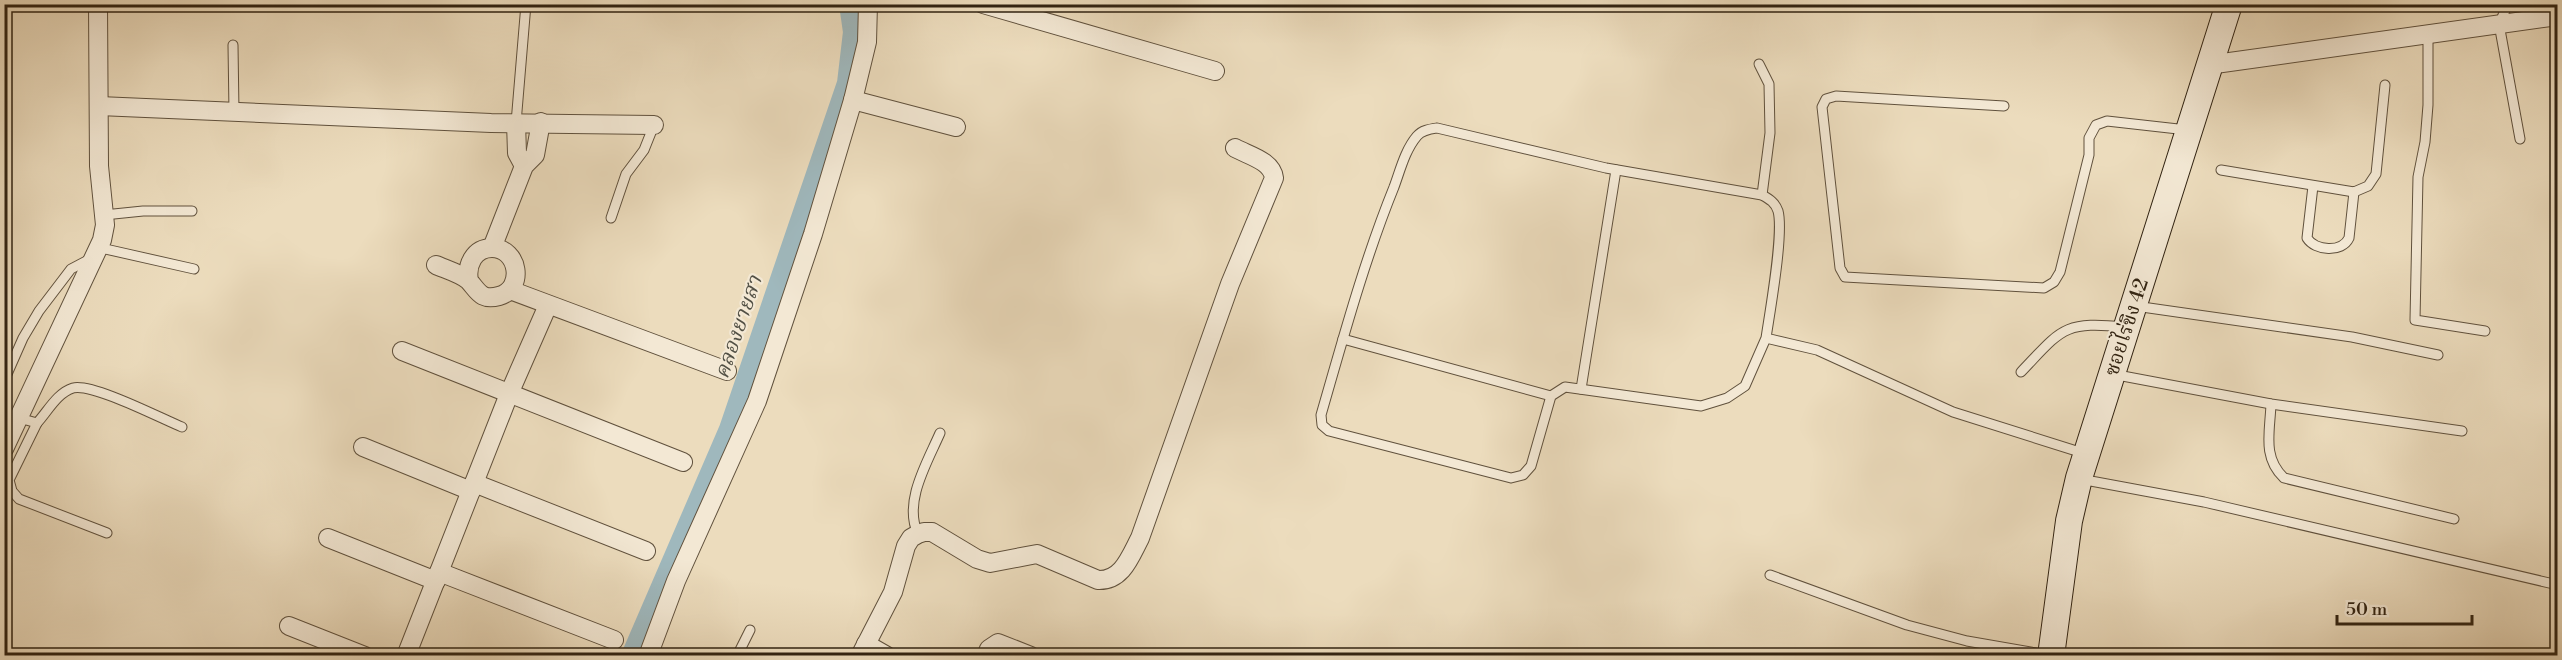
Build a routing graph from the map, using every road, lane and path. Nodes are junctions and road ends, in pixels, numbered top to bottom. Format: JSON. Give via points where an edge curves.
{"nodes":[{"id":1,"x":98,"y":4,"type":"edge"},
{"id":2,"x":526,"y":4,"type":"edge"},
{"id":3,"x":868,"y":4,"type":"edge"},
{"id":4,"x":983,"y":4,"type":"edge"},
{"id":5,"x":2229,"y":4,"type":"edge"},
{"id":6,"x":2508,"y":4,"type":"edge"},
{"id":7,"x":2558,"y":16,"type":"edge"},
{"id":8,"x":2499,"y":24,"type":"junction"},
{"id":9,"x":2428,"y":34,"type":"junction"},
{"id":10,"x":233,"y":45,"type":"dead end"},
{"id":11,"x":1759,"y":64,"type":"dead end"},
{"id":12,"x":2208,"y":65,"type":"junction"},
{"id":13,"x":1215,"y":71,"type":"dead end"},
{"id":14,"x":2385,"y":85,"type":"dead end"},
{"id":15,"x":853,"y":100,"type":"junction"},
{"id":16,"x":99,"y":106,"type":"junction"},
{"id":17,"x":2004,"y":106,"type":"dead end"},
{"id":18,"x":234,"y":112,"type":"junction"},
{"id":19,"x":541,"y":122,"type":"junction"},
{"id":20,"x":516,"y":123,"type":"junction"},
{"id":21,"x":654,"y":124,"type":"joint"},
{"id":22,"x":956,"y":127,"type":"dead end"},
{"id":23,"x":2187,"y":130,"type":"junction"},
{"id":24,"x":2520,"y":139,"type":"dead end"},
{"id":25,"x":1235,"y":148,"type":"dead end"},
{"id":26,"x":524,"y":166,"type":"junction"},
{"id":27,"x":1616,"y":170,"type":"junction"},
{"id":28,"x":2221,"y":170,"type":"dead end"},
{"id":29,"x":2313,"y":186,"type":"junction"},
{"id":30,"x":2354,"y":192,"type":"junction"},
{"id":31,"x":1762,"y":195,"type":"junction"},
{"id":32,"x":192,"y":211,"type":"dead end"},
{"id":33,"x":104,"y":215,"type":"junction"},
{"id":34,"x":611,"y":218,"type":"dead end"},
{"id":35,"x":492,"y":248,"type":"junction"},
{"id":36,"x":99,"y":251,"type":"junction"},
{"id":37,"x":435,"y":265,"type":"dead end"},
{"id":38,"x":194,"y":269,"type":"dead end"},
{"id":39,"x":469,"y":281,"type":"junction"},
{"id":40,"x":510,"y":290,"type":"junction"},
{"id":41,"x":548,"y":305,"type":"junction"},
{"id":42,"x":2130,"y":317,"type":"junction"},
{"id":43,"x":2486,"y":331,"type":"dead end"},
{"id":44,"x":1766,"y":338,"type":"junction"},
{"id":45,"x":1342,"y":339,"type":"junction"},
{"id":46,"x":402,"y":351,"type":"dead end"},
{"id":47,"x":2438,"y":355,"type":"dead end"},
{"id":48,"x":727,"y":371,"type":"dead end"},
{"id":49,"x":2021,"y":372,"type":"dead end"},
{"id":50,"x":2111,"y":374,"type":"junction"},
{"id":51,"x":4,"y":381,"type":"edge"},
{"id":52,"x":1581,"y":389,"type":"junction"},
{"id":53,"x":509,"y":394,"type":"junction"},
{"id":54,"x":1551,"y":396,"type":"junction"},
{"id":55,"x":2271,"y":404,"type":"junction"},
{"id":56,"x":19,"y":418,"type":"junction"},
{"id":57,"x":37,"y":423,"type":"junction"},
{"id":58,"x":182,"y":428,"type":"dead end"},
{"id":59,"x":2462,"y":431,"type":"dead end"},
{"id":60,"x":940,"y":433,"type":"dead end"},
{"id":61,"x":363,"y":447,"type":"dead end"},
{"id":62,"x":4,"y":449,"type":"edge"},
{"id":63,"x":2087,"y":454,"type":"junction"},
{"id":64,"x":683,"y":462,"type":"dead end"},
{"id":65,"x":2079,"y":478,"type":"junction"},
{"id":66,"x":473,"y":487,"type":"junction"},
{"id":67,"x":2454,"y":519,"type":"dead end"},
{"id":68,"x":107,"y":533,"type":"dead end"},
{"id":69,"x":918,"y":534,"type":"junction"},
{"id":70,"x":328,"y":538,"type":"dead end"},
{"id":71,"x":646,"y":550,"type":"dead end"},
{"id":72,"x":1770,"y":575,"type":"dead end"},
{"id":73,"x":437,"y":577,"type":"junction"},
{"id":74,"x":2558,"y":585,"type":"edge"},
{"id":75,"x":289,"y":626,"type":"dead end"},
{"id":76,"x":750,"y":630,"type":"dead end"},
{"id":77,"x":614,"y":640,"type":"dead end"},
{"id":78,"x":863,"y":650,"type":"edge"},
{"id":79,"x":2051,"y":655,"type":"edge"},
{"id":80,"x":365,"y":656,"type":"edge"},
{"id":81,"x":406,"y":656,"type":"edge"},
{"id":82,"x":648,"y":656,"type":"edge"},
{"id":83,"x":737,"y":656,"type":"edge"},
{"id":84,"x":887,"y":656,"type":"edge"},
{"id":85,"x":986,"y":656,"type":"edge"},
{"id":86,"x":1031,"y":656,"type":"edge"}],
"edges":[{"from":1,"to":16,"type":"street"},
{"from":2,"to":20,"type":"lane"},
{"from":3,"to":15,"type":"street","via":[[867,42]]},
{"from":4,"to":13,"type":"street"},
{"from":5,"to":12,"type":"street","name":"ซอยไร่ขิง 42"},
{"from":6,"to":8,"type":"lane"},
{"from":7,"to":8,"type":"street"},
{"from":8,"to":9,"type":"street"},
{"from":8,"to":24,"type":"lane"},
{"from":9,"to":12,"type":"street"},
{"from":9,"to":43,"type":"lane","via":[[2428,105],[2418,177],[2415,320]]},
{"from":10,"to":18,"type":"lane"},
{"from":11,"to":31,"type":"lane","via":[[1769,84],[1770,133]]},
{"from":12,"to":23,"type":"street","name":"ซอยไร่ขิง 42"},
{"from":14,"to":30,"type":"lane","via":[[2376,174],[2367,186]]},
{"from":15,"to":22,"type":"street"},
{"from":15,"to":82,"type":"street","via":[[758,401],[676,581]]},
{"from":16,"to":18,"type":"street"},
{"from":16,"to":33,"type":"street"},
{"from":17,"to":23,"type":"lane","via":[[1836,96],[1826,99],[1823,119],[1840,268],[1845,277],[2043,288],[2054,282],[2060,272],[2089,155],[2089,138],[2096,125],[2107,121]]},
{"from":18,"to":20,"type":"street"},
{"from":19,"to":20,"type":"street"},
{"from":19,"to":21,"type":"street"},
{"from":19,"to":26,"type":"street","via":[[535,155]]},
{"from":20,"to":26,"type":"street","via":[[517,153]]},
{"from":21,"to":34,"type":"lane","via":[[644,150],[626,174]]},
{"from":23,"to":42,"type":"street","name":"ซอยไร่ขิง 42","via":[[2182,164]]},
{"from":25,"to":69,"type":"street","via":[[1268,164],[1274,178],[1230,284],[1140,538],[1118,575],[1098,580],[1037,554],[990,563],[932,532]]},
{"from":26,"to":35,"type":"street"},
{"from":27,"to":31,"type":"lane"},
{"from":27,"to":45,"type":"lane","via":[[1451,130],[1437,128],[1417,135],[1384,212]]},
{"from":27,"to":52,"type":"lane"},
{"from":28,"to":29,"type":"lane"},
{"from":29,"to":30,"type":"lane"},
{"from":29,"to":30,"type":"lane","via":[[2307,238],[2316,246],[2340,248],[2346,244]]},
{"from":31,"to":44,"type":"lane","via":[[1773,201],[1778,212],[1779,236]]},
{"from":32,"to":33,"type":"lane"},
{"from":33,"to":36,"type":"street"},
{"from":35,"to":39,"type":"street","via":[[472,258]]},
{"from":35,"to":40,"type":"street","via":[[507,254],[516,267]]},
{"from":36,"to":38,"type":"lane"},
{"from":36,"to":51,"type":"lane","via":[[71,268],[39,311]]},
{"from":36,"to":56,"type":"street"},
{"from":37,"to":39,"type":"street"},
{"from":39,"to":40,"type":"street","via":[[484,296],[498,297]]},
{"from":40,"to":41,"type":"street"},
{"from":41,"to":48,"type":"street"},
{"from":41,"to":53,"type":"street"},
{"from":42,"to":47,"type":"lane","via":[[2352,338]]},
{"from":42,"to":49,"type":"lane","via":[[2068,328],[2055,336]]},
{"from":42,"to":50,"type":"street","name":"ซอยไร่ขิง 42"},
{"from":44,"to":52,"type":"lane","via":[[1745,386],[1727,398],[1701,406]]},
{"from":44,"to":63,"type":"lane","via":[[1817,350],[1953,412]]},
{"from":45,"to":54,"type":"lane"},
{"from":45,"to":54,"type":"lane","via":[[1321,415],[1322,425],[1329,431],[1511,478],[1523,476],[1531,466]]},
{"from":46,"to":53,"type":"street"},
{"from":50,"to":55,"type":"lane"},
{"from":50,"to":63,"type":"street","name":"ซอยไร่ขิง 42"},
{"from":52,"to":54,"type":"lane","via":[[1565,387]]},
{"from":53,"to":64,"type":"street"},
{"from":53,"to":66,"type":"street"},
{"from":55,"to":59,"type":"lane"},
{"from":55,"to":67,"type":"lane","via":[[2269,454],[2274,468],[2284,478]]},
{"from":56,"to":57,"type":"lane"},
{"from":56,"to":62,"type":"street"},
{"from":57,"to":58,"type":"lane","via":[[57,398],[74,388],[112,397]]},
{"from":57,"to":68,"type":"lane","via":[[9,480],[12,491],[20,500]]},
{"from":60,"to":69,"type":"lane","via":[[920,480],[912,512]]},
{"from":61,"to":66,"type":"street"},
{"from":63,"to":65,"type":"street","name":"ซอยไร่ขิง 42"},
{"from":65,"to":74,"type":"lane","via":[[2204,502]]},
{"from":65,"to":79,"type":"street","name":"ซอยไร่ขิง 42","via":[[2069,520]]},
{"from":66,"to":71,"type":"street"},
{"from":66,"to":73,"type":"street"},
{"from":69,"to":78,"type":"street","via":[[906,546],[893,591]]},
{"from":70,"to":73,"type":"street"},
{"from":72,"to":79,"type":"lane","via":[[1907,625],[1967,641]]},
{"from":73,"to":77,"type":"street"},
{"from":73,"to":81,"type":"street"},
{"from":75,"to":80,"type":"street"},
{"from":76,"to":83,"type":"lane"},
{"from":78,"to":84,"type":"street"},
{"from":85,"to":86,"type":"street","via":[[998,643]]}]}
